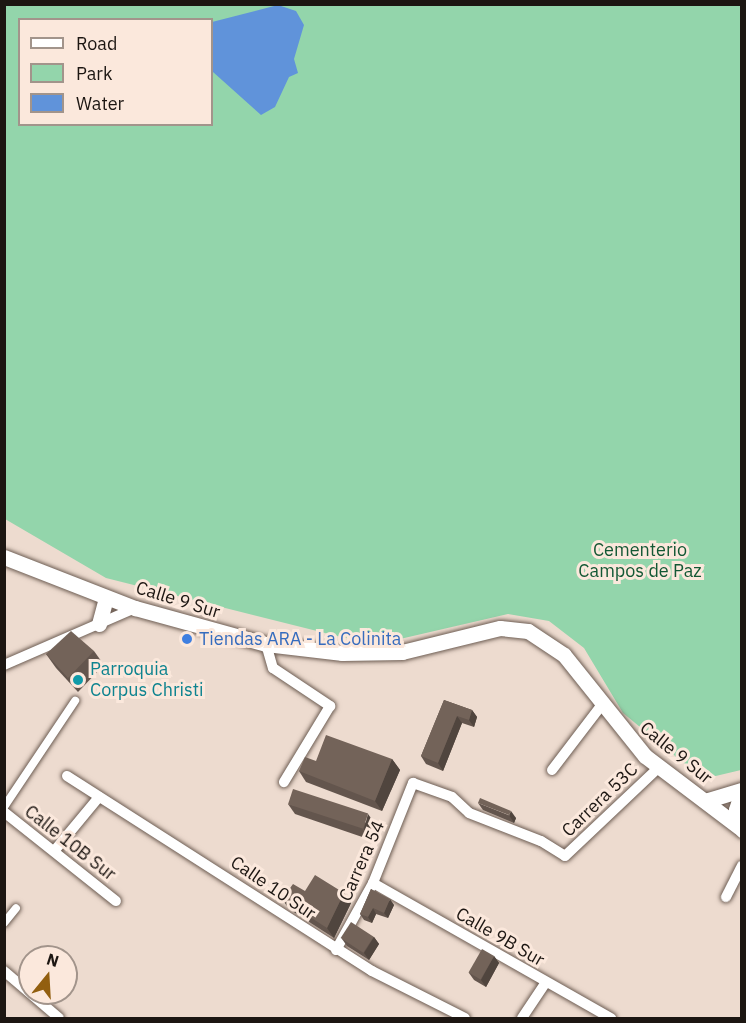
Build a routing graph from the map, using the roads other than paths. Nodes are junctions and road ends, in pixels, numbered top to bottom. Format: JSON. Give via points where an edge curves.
{"nodes":[{"id":1,"x":4,"y":557,"type":"edge"},
{"id":2,"x":106,"y":598,"type":"junction"},
{"id":3,"x":135,"y":608,"type":"junction"},
{"id":4,"x":99,"y":624,"type":"junction"},
{"id":5,"x":266,"y":644,"type":"junction"},
{"id":6,"x":4,"y":665,"type":"edge"},
{"id":7,"x":75,"y":701,"type":"dead end"},
{"id":8,"x":601,"y":706,"type":"junction"},
{"id":9,"x":658,"y":768,"type":"junction"},
{"id":10,"x":552,"y":770,"type":"dead end"},
{"id":11,"x":67,"y":776,"type":"dead end"},
{"id":12,"x":284,"y":782,"type":"dead end"},
{"id":13,"x":413,"y":783,"type":"joint"},
{"id":14,"x":741,"y":791,"type":"edge"},
{"id":15,"x":99,"y":797,"type":"junction"},
{"id":16,"x":705,"y":801,"type":"junction"},
{"id":17,"x":4,"y":807,"type":"edge"},
{"id":18,"x":4,"y":812,"type":"edge"},
{"id":19,"x":740,"y":829,"type":"edge"},
{"id":20,"x":55,"y":850,"type":"junction"},
{"id":21,"x":741,"y":866,"type":"edge"},
{"id":22,"x":373,"y":883,"type":"junction"},
{"id":23,"x":726,"y":897,"type":"dead end"},
{"id":24,"x":116,"y":900,"type":"dead end"},
{"id":25,"x":16,"y":908,"type":"dead end"},
{"id":26,"x":4,"y":923,"type":"edge"},
{"id":27,"x":336,"y":950,"type":"junction"},
{"id":28,"x":4,"y":971,"type":"edge"},
{"id":29,"x":546,"y":982,"type":"junction"},
{"id":30,"x":59,"y":1018,"type":"edge"},
{"id":31,"x":465,"y":1018,"type":"edge"},
{"id":32,"x":522,"y":1018,"type":"edge"},
{"id":33,"x":610,"y":1018,"type":"edge"}],
"edges":[{"from":1,"to":2,"type":"main road","name":"Calle 9 Sur"},
{"from":2,"to":3,"type":"main road","name":"Calle 9 Sur"},
{"from":2,"to":4,"type":"main road"},
{"from":3,"to":4,"type":"street"},
{"from":3,"to":5,"type":"main road","name":"Calle 9 Sur"},
{"from":4,"to":6,"type":"street"},
{"from":5,"to":8,"type":"main road","name":"Calle 9 Sur","via":[[369,654],[402,652],[500,628],[528,631],[564,655]]},
{"from":5,"to":12,"type":"street","via":[[273,668],[328,701],[330,709]]},
{"from":7,"to":17,"type":"street"},
{"from":8,"to":9,"type":"main road","name":"Calle 9 Sur"},
{"from":8,"to":10,"type":"street"},
{"from":9,"to":13,"type":"street","name":"Carrera 53C","via":[[565,856],[541,841],[475,817],[452,797]]},
{"from":9,"to":16,"type":"main road","name":"Calle 9 Sur"},
{"from":11,"to":15,"type":"street","name":"Calle 10 Sur"},
{"from":13,"to":22,"type":"street","name":"Carrera 54"},
{"from":14,"to":16,"type":"main road","name":"Calle 9 Sur"},
{"from":14,"to":19,"type":"main road","via":[[736,810]]},
{"from":15,"to":20,"type":"street"},
{"from":15,"to":27,"type":"street","name":"Calle 10 Sur"},
{"from":16,"to":19,"type":"main road","name":"Calle 9 Sur"},
{"from":18,"to":20,"type":"street","name":"Calle 10B Sur"},
{"from":20,"to":24,"type":"street","name":"Calle 10B Sur"},
{"from":21,"to":23,"type":"street"},
{"from":22,"to":27,"type":"street","name":"Carrera 54"},
{"from":22,"to":29,"type":"street","name":"Calle 9B Sur"},
{"from":25,"to":26,"type":"street"},
{"from":27,"to":31,"type":"street","name":"Calle 10 Sur"},
{"from":28,"to":30,"type":"street"},
{"from":29,"to":32,"type":"street"},
{"from":29,"to":33,"type":"street","name":"Calle 9B Sur"}]}
